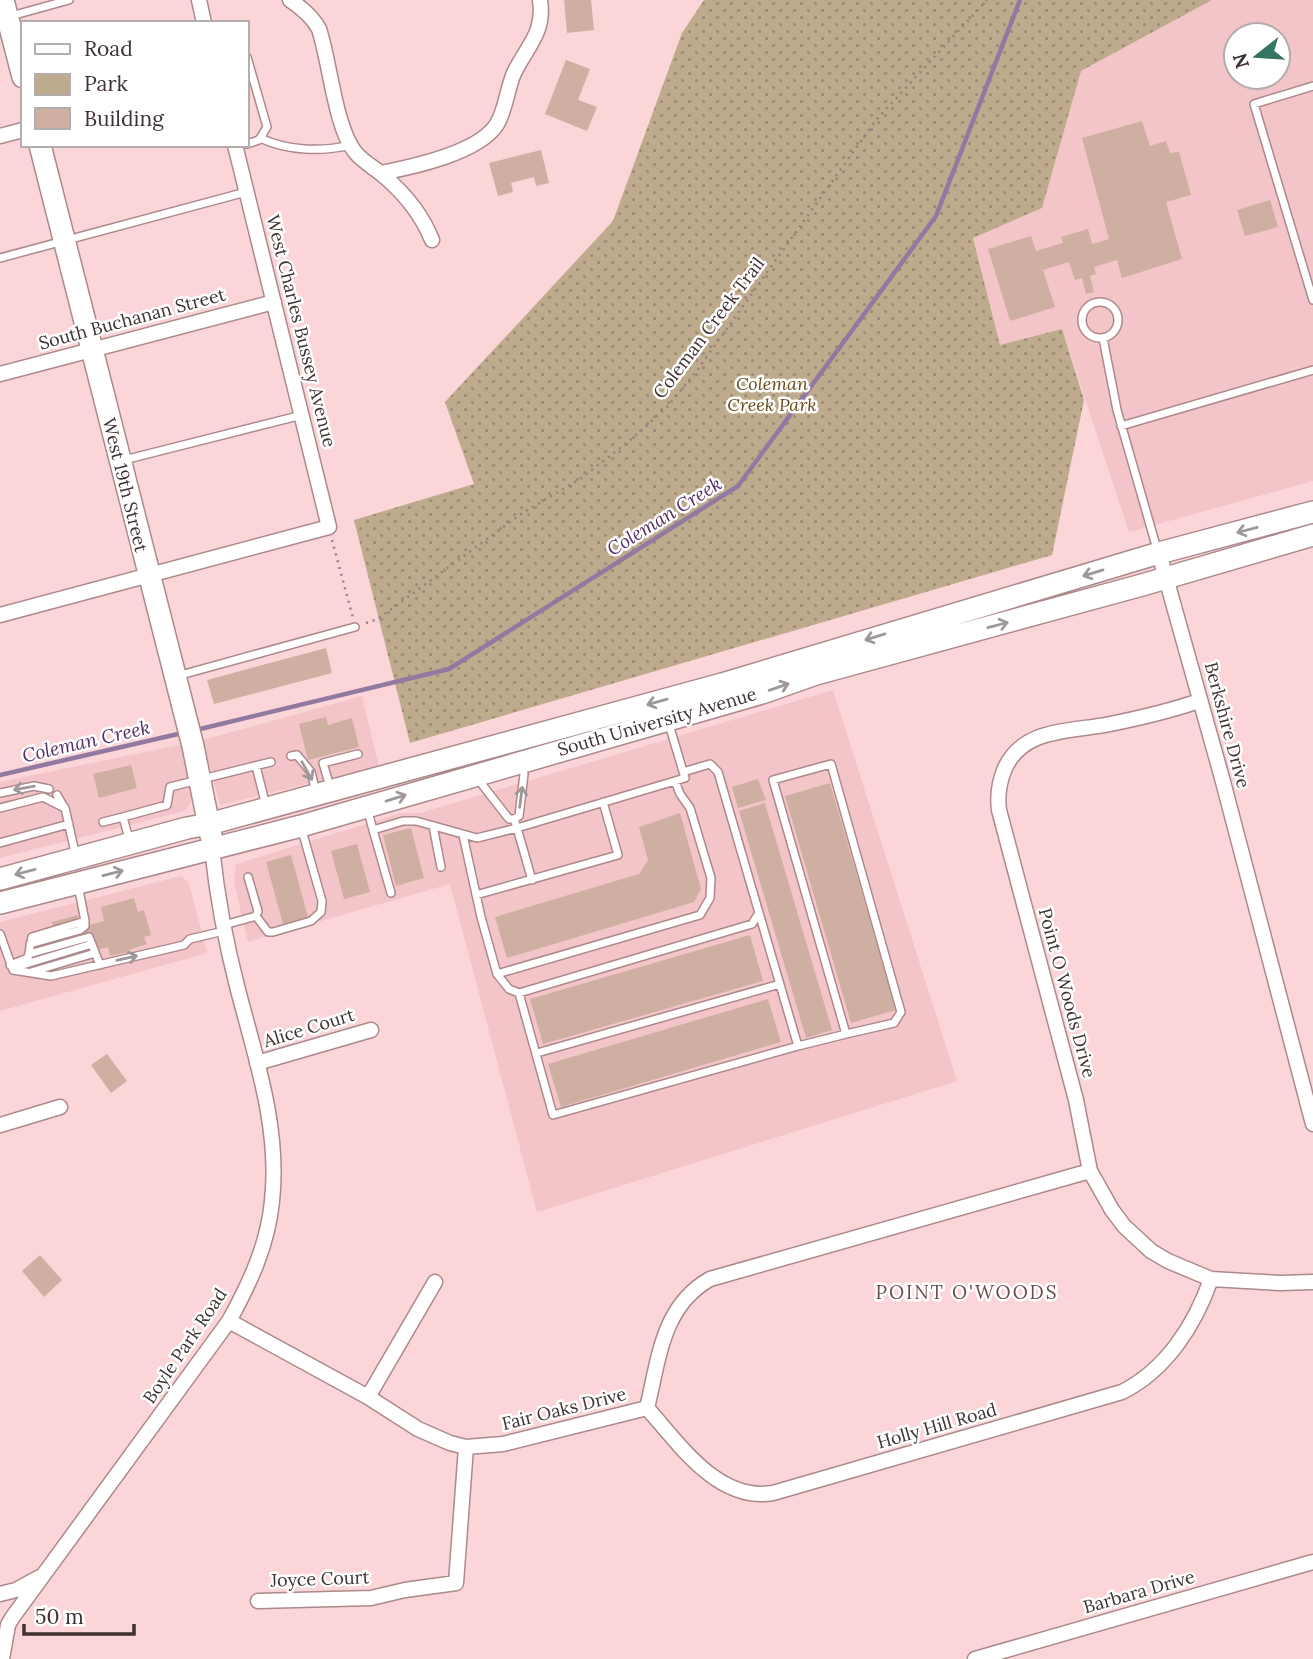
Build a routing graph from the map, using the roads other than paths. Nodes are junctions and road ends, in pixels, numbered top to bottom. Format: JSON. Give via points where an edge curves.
{"nodes":[{"id":1,"x":69,"y":0,"type":"edge"},
{"id":2,"x":199,"y":0,"type":"edge"},
{"id":3,"x":290,"y":0,"type":"edge"},
{"id":4,"x":540,"y":0,"type":"edge"},
{"id":5,"x":4,"y":12,"type":"edge"},
{"id":6,"x":204,"y":21,"type":"edge"},
{"id":7,"x":248,"y":60,"type":"edge"},
{"id":8,"x":21,"y":71,"type":"edge"},
{"id":9,"x":1313,"y":86,"type":"edge"},
{"id":10,"x":21,"y":131,"type":"edge"},
{"id":11,"x":0,"y":136,"type":"edge"},
{"id":12,"x":260,"y":138,"type":"junction"},
{"id":13,"x":248,"y":142,"type":"edge"},
{"id":14,"x":351,"y":145,"type":"junction"},
{"id":15,"x":41,"y":147,"type":"edge"},
{"id":16,"x":239,"y":147,"type":"edge"},
{"id":17,"x":380,"y":173,"type":"junction"},
{"id":18,"x":246,"y":192,"type":"junction"},
{"id":19,"x":64,"y":240,"type":"junction"},
{"id":20,"x":432,"y":240,"type":"dead end"},
{"id":21,"x":0,"y":258,"type":"edge"},
{"id":22,"x":1313,"y":300,"type":"edge"},
{"id":23,"x":274,"y":302,"type":"junction"},
{"id":24,"x":1103,"y":338,"type":"junction"},
{"id":25,"x":91,"y":349,"type":"junction"},
{"id":26,"x":1313,"y":370,"type":"edge"},
{"id":27,"x":0,"y":374,"type":"edge"},
{"id":28,"x":302,"y":415,"type":"junction"},
{"id":29,"x":1121,"y":426,"type":"junction"},
{"id":30,"x":120,"y":461,"type":"junction"},
{"id":31,"x":1313,"y":512,"type":"edge"},
{"id":32,"x":1313,"y":535,"type":"edge"},
{"id":33,"x":1159,"y":553,"type":"junction"},
{"id":34,"x":149,"y":576,"type":"junction"},
{"id":35,"x":1167,"y":577,"type":"junction"},
{"id":36,"x":0,"y":615,"type":"edge"},
{"id":37,"x":355,"y":627,"type":"road end"},
{"id":38,"x":174,"y":677,"type":"junction"},
{"id":39,"x":1199,"y":701,"type":"junction"},
{"id":40,"x":667,"y":719,"type":"junction"},
{"id":41,"x":358,"y":754,"type":"dead end"},
{"id":42,"x":291,"y":756,"type":"dead end"},
{"id":43,"x":522,"y":761,"type":"junction"},
{"id":44,"x":271,"y":762,"type":"dead end"},
{"id":45,"x":256,"y":766,"type":"junction"},
{"id":46,"x":683,"y":772,"type":"junction"},
{"id":47,"x":475,"y":775,"type":"junction"},
{"id":48,"x":201,"y":780,"type":"junction"},
{"id":49,"x":675,"y":780,"type":"junction"},
{"id":50,"x":48,"y":789,"type":"dead end"},
{"id":51,"x":324,"y":792,"type":"junction"},
{"id":52,"x":0,"y":793,"type":"edge"},
{"id":53,"x":57,"y":795,"type":"dead end"},
{"id":54,"x":603,"y":802,"type":"junction"},
{"id":55,"x":366,"y":807,"type":"junction"},
{"id":56,"x":0,"y":808,"type":"edge"},
{"id":57,"x":65,"y":808,"type":"junction"},
{"id":58,"x":267,"y":808,"type":"junction"},
{"id":59,"x":123,"y":817,"type":"junction"},
{"id":60,"x":514,"y":819,"type":"junction"},
{"id":61,"x":103,"y":822,"type":"dead end"},
{"id":62,"x":69,"y":824,"type":"junction"},
{"id":63,"x":209,"y":824,"type":"junction"},
{"id":64,"x":300,"y":826,"type":"junction"},
{"id":65,"x":433,"y":827,"type":"junction"},
{"id":66,"x":517,"y":828,"type":"junction"},
{"id":67,"x":373,"y":830,"type":"junction"},
{"id":68,"x":463,"y":835,"type":"junction"},
{"id":69,"x":0,"y":843,"type":"edge"},
{"id":70,"x":130,"y":844,"type":"junction"},
{"id":71,"x":212,"y":848,"type":"junction"},
{"id":72,"x":76,"y":858,"type":"junction"},
{"id":73,"x":441,"y":867,"type":"dead end"},
{"id":74,"x":248,"y":877,"type":"dead end"},
{"id":75,"x":0,"y":879,"type":"edge"},
{"id":76,"x":532,"y":880,"type":"junction"},
{"id":77,"x":78,"y":882,"type":"junction"},
{"id":78,"x":391,"y":893,"type":"dead end"},
{"id":79,"x":476,"y":895,"type":"junction"},
{"id":80,"x":0,"y":903,"type":"edge"},
{"id":81,"x":759,"y":913,"type":"junction"},
{"id":82,"x":256,"y":916,"type":"junction"},
{"id":83,"x":224,"y":928,"type":"junction"},
{"id":84,"x":0,"y":934,"type":"edge"},
{"id":85,"x":92,"y":944,"type":"junction"},
{"id":86,"x":95,"y":953,"type":"junction"},
{"id":87,"x":29,"y":954,"type":"junction"},
{"id":88,"x":100,"y":965,"type":"junction"},
{"id":89,"x":12,"y":968,"type":"junction"},
{"id":90,"x":27,"y":973,"type":"junction"},
{"id":91,"x":497,"y":974,"type":"junction"},
{"id":92,"x":780,"y":985,"type":"junction"},
{"id":93,"x":519,"y":993,"type":"junction"},
{"id":94,"x":371,"y":1030,"type":"dead end"},
{"id":95,"x":846,"y":1034,"type":"junction"},
{"id":96,"x":798,"y":1046,"type":"junction"},
{"id":97,"x":537,"y":1053,"type":"junction"},
{"id":98,"x":257,"y":1063,"type":"junction"},
{"id":99,"x":61,"y":1107,"type":"dead end"},
{"id":100,"x":1313,"y":1124,"type":"edge"},
{"id":101,"x":0,"y":1125,"type":"edge"},
{"id":102,"x":1090,"y":1171,"type":"junction"},
{"id":103,"x":1211,"y":1279,"type":"junction"},
{"id":104,"x":436,"y":1282,"type":"dead end"},
{"id":105,"x":1313,"y":1282,"type":"edge"},
{"id":106,"x":229,"y":1321,"type":"junction"},
{"id":107,"x":368,"y":1397,"type":"junction"},
{"id":108,"x":647,"y":1408,"type":"junction"},
{"id":109,"x":466,"y":1447,"type":"junction"},
{"id":110,"x":1313,"y":1562,"type":"edge"},
{"id":111,"x":47,"y":1573,"type":"junction"},
{"id":112,"x":0,"y":1594,"type":"edge"},
{"id":113,"x":258,"y":1601,"type":"dead end"},
{"id":114,"x":4,"y":1622,"type":"edge"},
{"id":115,"x":2,"y":1659,"type":"edge"},
{"id":116,"x":975,"y":1659,"type":"edge"}],
"edges":[{"from":1,"to":5,"type":"lane"},
{"from":2,"to":6,"type":"street"},
{"from":3,"to":14,"type":"street","via":[[319,29]]},
{"from":4,"to":17,"type":"street","via":[[538,33],[513,74],[490,132],[437,160]]},
{"from":5,"to":8,"type":"main road"},
{"from":7,"to":12,"type":"lane","via":[[267,127]]},
{"from":9,"to":22,"type":"lane","via":[[1254,104]]},
{"from":10,"to":11,"type":"street"},
{"from":12,"to":13,"type":"lane"},
{"from":12,"to":14,"type":"lane","via":[[306,149]]},
{"from":14,"to":17,"type":"street"},
{"from":15,"to":19,"type":"main road","name":"West 19th Street"},
{"from":16,"to":18,"type":"street","name":"West Charles Bussey Avenue"},
{"from":17,"to":20,"type":"street","via":[[411,204]]},
{"from":18,"to":19,"type":"lane"},
{"from":18,"to":23,"type":"street","name":"West Charles Bussey Avenue"},
{"from":19,"to":21,"type":"lane"},
{"from":19,"to":25,"type":"main road","name":"West 19th Street"},
{"from":23,"to":25,"type":"street","name":"South Buchanan Street"},
{"from":23,"to":28,"type":"street","name":"West Charles Bussey Avenue"},
{"from":24,"to":24,"type":"lane","via":[[1091,336],[1082,321],[1085,310],[1095,303],[1111,306],[1117,316],[1113,332]]},
{"from":24,"to":29,"type":"lane","name":"Berkshire Drive"},
{"from":25,"to":27,"type":"street","name":"South Buchanan Street"},
{"from":25,"to":30,"type":"main road","name":"West 19th Street"},
{"from":26,"to":29,"type":"lane"},
{"from":28,"to":30,"type":"lane"},
{"from":28,"to":34,"type":"street","name":"West Charles Bussey Avenue","via":[[329,527]]},
{"from":29,"to":33,"type":"lane","name":"Berkshire Drive"},
{"from":30,"to":34,"type":"main road","name":"West 19th Street"},
{"from":31,"to":33,"type":"main road","name":"South University Avenue","one_way":true},
{"from":32,"to":35,"type":"main road","name":"South University Avenue"},
{"from":33,"to":35,"type":"street","name":"Berkshire Drive"},
{"from":33,"to":51,"type":"main road","name":"South University Avenue","one_way":true,"via":[[722,684]]},
{"from":34,"to":36,"type":"street"},
{"from":34,"to":38,"type":"main road","name":"West 19th Street"},
{"from":35,"to":39,"type":"street","name":"Berkshire Drive"},
{"from":40,"to":35,"type":"main road","name":"South University Avenue","one_way":true},
{"from":37,"to":38,"type":"lane"},
{"from":38,"to":48,"type":"main road","name":"West 19th Street"},
{"from":39,"to":100,"type":"street","name":"Berkshire Drive"},
{"from":39,"to":102,"type":"street","name":"Point O Woods Drive","via":[[1035,738],[1010,759],[998,792],[1005,836],[1076,1101]]},
{"from":40,"to":43,"type":"main road","name":"South University Avenue"},
{"from":40,"to":46,"type":"lane"},
{"from":41,"to":51,"type":"lane","via":[[323,763]]},
{"from":42,"to":51,"type":"lane","one_way":true,"via":[[297,755]]},
{"from":43,"to":47,"type":"main road","name":"South University Avenue"},
{"from":60,"to":43,"type":"lane","one_way":true,"via":[[519,816]]},
{"from":44,"to":45,"type":"lane"},
{"from":45,"to":48,"type":"lane"},
{"from":45,"to":58,"type":"lane"},
{"from":46,"to":49,"type":"lane","via":[[685,778]]},
{"from":46,"to":81,"type":"lane","via":[[710,764],[719,772]]},
{"from":55,"to":47,"type":"main road","name":"South University Avenue","one_way":true},
{"from":47,"to":60,"type":"lane","via":[[509,819]]},
{"from":48,"to":59,"type":"lane","via":[[170,787],[167,805]]},
{"from":48,"to":63,"type":"main road","name":"West 19th Street"},
{"from":49,"to":54,"type":"lane"},
{"from":49,"to":91,"type":"lane","via":[[690,808],[711,878],[710,898],[700,915]]},
{"from":50,"to":52,"type":"lane","one_way":true,"via":[[34,786]]},
{"from":51,"to":58,"type":"main road","name":"South University Avenue"},
{"from":53,"to":57,"type":"lane"},
{"from":54,"to":66,"type":"lane"},
{"from":54,"to":76,"type":"lane","via":[[618,855]]},
{"from":55,"to":64,"type":"main road","name":"South University Avenue"},
{"from":55,"to":67,"type":"lane"},
{"from":56,"to":57,"type":"lane","via":[[43,797]]},
{"from":57,"to":62,"type":"lane"},
{"from":58,"to":63,"type":"main road","name":"South University Avenue"},
{"from":59,"to":61,"type":"lane"},
{"from":59,"to":70,"type":"lane"},
{"from":60,"to":66,"type":"lane"},
{"from":62,"to":69,"type":"lane"},
{"from":62,"to":72,"type":"lane"},
{"from":63,"to":70,"type":"main road","name":"South University Avenue"},
{"from":63,"to":71,"type":"main road","name":"West 19th Street"},
{"from":64,"to":71,"type":"main road","name":"South University Avenue"},
{"from":64,"to":82,"type":"lane","via":[[322,901],[321,912],[312,921],[273,932]]},
{"from":65,"to":67,"type":"lane","via":[[403,821]]},
{"from":65,"to":68,"type":"lane"},
{"from":65,"to":73,"type":"lane"},
{"from":66,"to":68,"type":"lane","via":[[477,838]]},
{"from":66,"to":76,"type":"lane"},
{"from":67,"to":78,"type":"lane"},
{"from":68,"to":79,"type":"lane"},
{"from":70,"to":72,"type":"main road","name":"South University Avenue"},
{"from":77,"to":71,"type":"main road","name":"South University Avenue","one_way":true},
{"from":71,"to":83,"type":"street","name":"Boyle Park Road"},
{"from":72,"to":75,"type":"main road","name":"South University Avenue","one_way":true},
{"from":74,"to":82,"type":"lane"},
{"from":76,"to":79,"type":"lane"},
{"from":77,"to":80,"type":"main road","name":"South University Avenue"},
{"from":77,"to":87,"type":"lane","via":[[85,921],[32,937]]},
{"from":79,"to":91,"type":"lane"},
{"from":81,"to":92,"type":"lane"},
{"from":81,"to":93,"type":"lane","via":[[751,924]]},
{"from":82,"to":83,"type":"lane"},
{"from":88,"to":83,"type":"lane","one_way":true,"via":[[184,945]]},
{"from":83,"to":98,"type":"street","name":"Boyle Park Road"},
{"from":84,"to":89,"type":"lane"},
{"from":85,"to":86,"type":"lane"},
{"from":85,"to":87,"type":"lane","via":[[89,937]]},
{"from":85,"to":89,"type":"lane"},
{"from":86,"to":88,"type":"lane"},
{"from":86,"to":90,"type":"lane"},
{"from":87,"to":89,"type":"lane"},
{"from":88,"to":90,"type":"lane","via":[[51,976]]},
{"from":89,"to":90,"type":"lane"},
{"from":91,"to":93,"type":"lane","via":[[509,989]]},
{"from":92,"to":96,"type":"lane"},
{"from":92,"to":97,"type":"lane"},
{"from":93,"to":97,"type":"lane"},
{"from":94,"to":98,"type":"street","name":"Alice Court"},
{"from":95,"to":95,"type":"lane","via":[[773,780],[831,764],[901,1012],[894,1023]]},
{"from":95,"to":96,"type":"lane"},
{"from":96,"to":97,"type":"lane","via":[[553,1115]]},
{"from":98,"to":106,"type":"street","name":"Boyle Park Road","via":[[271,1132],[272,1201],[255,1270]]},
{"from":99,"to":101,"type":"street"},
{"from":102,"to":103,"type":"street","name":"Point O Woods Drive","via":[[1112,1210],[1137,1240],[1168,1261]]},
{"from":102,"to":108,"type":"street","name":"Fair Oaks Drive","via":[[710,1279],[688,1294],[673,1315]]},
{"from":103,"to":105,"type":"street","name":"Point O Woods Drive"},
{"from":103,"to":108,"type":"street","name":"Holly Hill Road","via":[[1202,1303],[1169,1355],[1151,1374],[1122,1392],[773,1493],[749,1493],[725,1485]]},
{"from":104,"to":107,"type":"street"},
{"from":106,"to":107,"type":"street","name":"Fair Oaks Drive"},
{"from":106,"to":111,"type":"street","name":"Boyle Park Road"},
{"from":107,"to":109,"type":"street","name":"Fair Oaks Drive","via":[[418,1429]]},
{"from":108,"to":109,"type":"street","name":"Fair Oaks Drive","via":[[503,1444]]},
{"from":109,"to":113,"type":"street","name":"Joyce Court","via":[[456,1583],[371,1598]]},
{"from":110,"to":116,"type":"street","name":"Barbara Drive"},
{"from":111,"to":112,"type":"street"},
{"from":111,"to":114,"type":"street","name":"Boyle Park Road"},
{"from":114,"to":115,"type":"street","name":"Boyle Park Road"}]}
